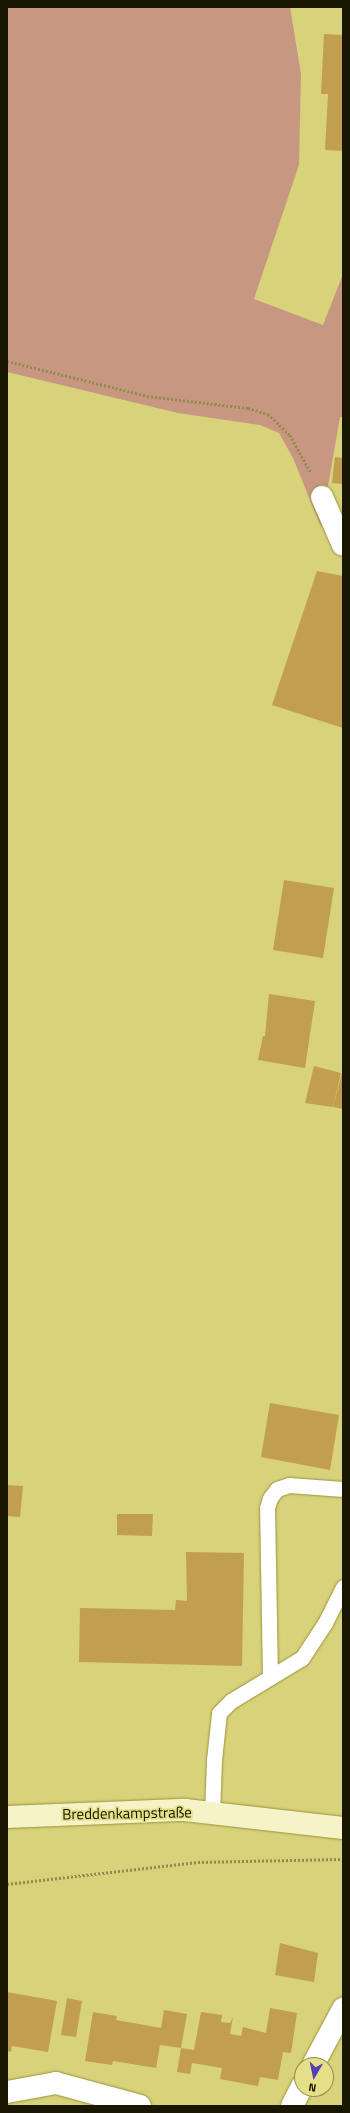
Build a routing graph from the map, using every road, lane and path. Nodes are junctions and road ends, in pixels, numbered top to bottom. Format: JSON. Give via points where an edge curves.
{"nodes":[{"id":1,"x":7,"y":361,"type":"edge"},
{"id":2,"x":322,"y":497,"type":"joint"},
{"id":3,"x":343,"y":546,"type":"edge"},
{"id":4,"x":343,"y":1489,"type":"edge"},
{"id":5,"x":343,"y":1587,"type":"edge"},
{"id":6,"x":270,"y":1677,"type":"junction"},
{"id":7,"x":212,"y":1813,"type":"junction"},
{"id":8,"x":7,"y":1817,"type":"edge"},
{"id":9,"x":343,"y":1828,"type":"edge"},
{"id":10,"x":343,"y":1860,"type":"edge"},
{"id":11,"x":7,"y":1884,"type":"edge"},
{"id":12,"x":343,"y":2009,"type":"edge"},
{"id":13,"x":317,"y":2057,"type":"edge"},
{"id":14,"x":7,"y":2092,"type":"edge"},
{"id":15,"x":296,"y":2097,"type":"edge"},
{"id":16,"x":140,"y":2106,"type":"edge"},
{"id":17,"x":292,"y":2106,"type":"edge"}],
"edges":[{"from":1,"to":2,"type":"path","via":[[147,396],[248,408],[268,414],[290,435]]},
{"from":2,"to":3,"type":"street"},
{"from":4,"to":6,"type":"lane","via":[[289,1485],[277,1489],[270,1498],[267,1508]]},
{"from":5,"to":6,"type":"lane","via":[[302,1658]]},
{"from":6,"to":7,"type":"lane","via":[[231,1701],[220,1713],[214,1760]]},
{"from":7,"to":8,"type":"street","name":"Breddenkampstraße","via":[[184,1810]]},
{"from":7,"to":9,"type":"street","name":"Breddenkampstraße"},
{"from":10,"to":11,"type":"path","via":[[198,1862]]},
{"from":12,"to":13,"type":"street"},
{"from":14,"to":16,"type":"street","via":[[56,2082]]},
{"from":15,"to":17,"type":"street"}]}
